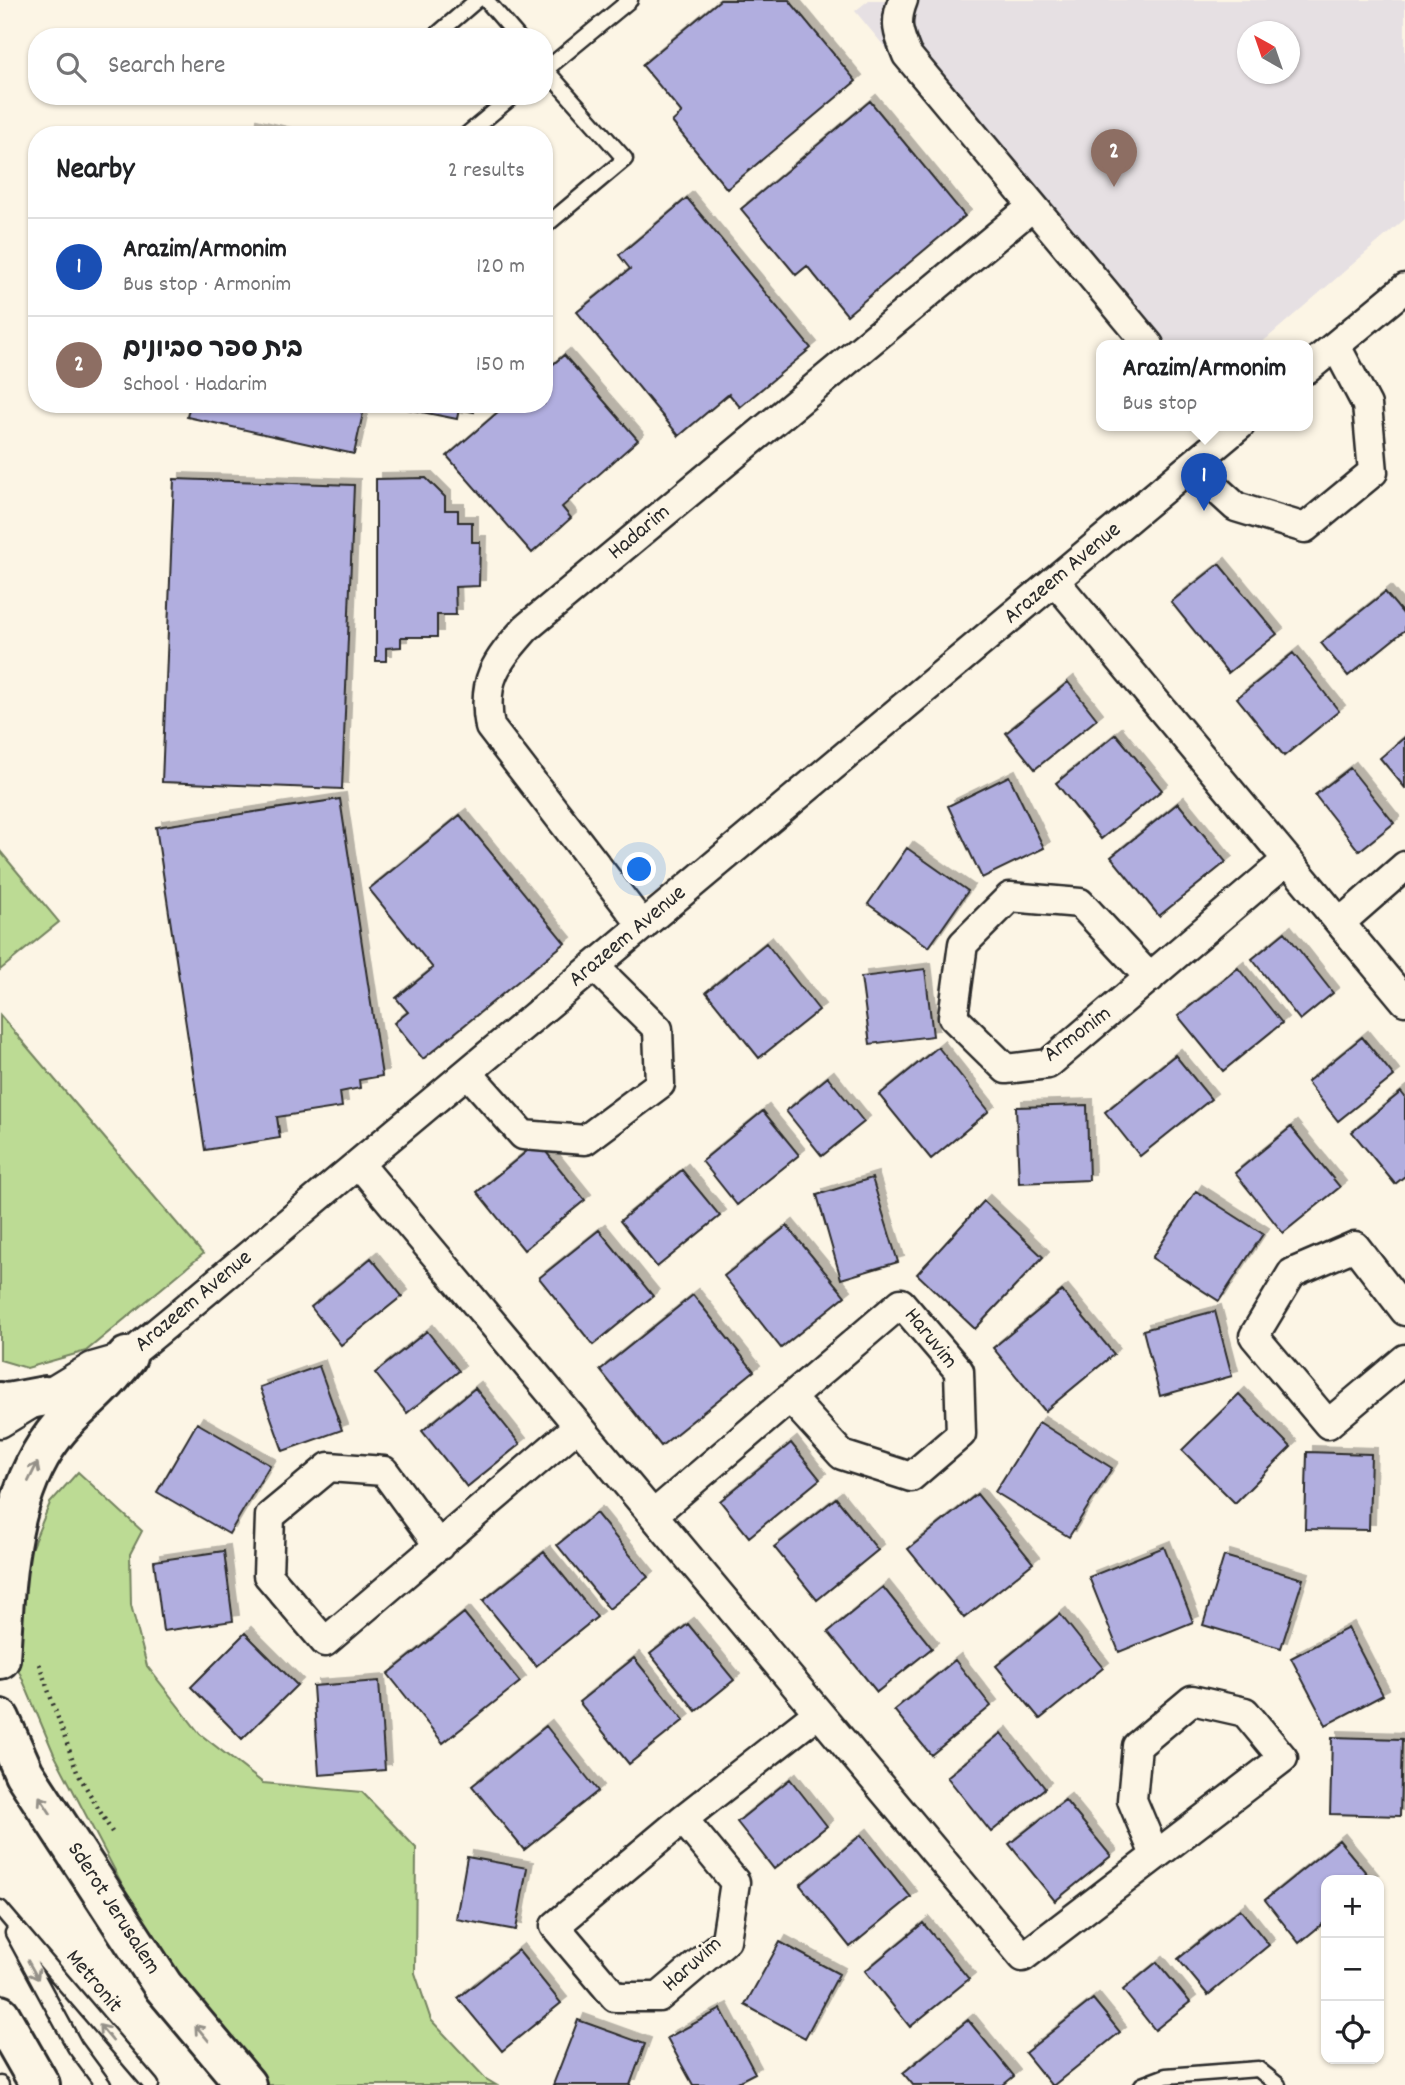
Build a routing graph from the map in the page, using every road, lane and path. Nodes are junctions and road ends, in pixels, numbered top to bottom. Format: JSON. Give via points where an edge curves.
{"nodes":[{"id":1,"x":477,"y":0,"type":"edge"},
{"id":2,"x":486,"y":0,"type":"edge"},
{"id":3,"x":630,"y":0,"type":"edge"},
{"id":4,"x":903,"y":0,"type":"edge"},
{"id":5,"x":444,"y":28,"type":"edge"},
{"id":6,"x":509,"y":28,"type":"edge"},
{"id":7,"x":553,"y":63,"type":"edge"},
{"id":8,"x":553,"y":78,"type":"edge"},
{"id":9,"x":502,"y":105,"type":"edge"},
{"id":10,"x":477,"y":126,"type":"edge"},
{"id":11,"x":1033,"y":206,"type":"junction"},
{"id":12,"x":553,"y":219,"type":"edge"},
{"id":13,"x":1405,"y":288,"type":"edge"},
{"id":14,"x":1145,"y":340,"type":"edge"},
{"id":15,"x":1336,"y":346,"type":"junction"},
{"id":16,"x":1313,"y":364,"type":"edge"},
{"id":17,"x":1225,"y":431,"type":"edge"},
{"id":18,"x":1191,"y":466,"type":"junction"},
{"id":19,"x":1055,"y":581,"type":"junction"},
{"id":20,"x":1287,"y":860,"type":"junction"},
{"id":21,"x":1405,"y":866,"type":"edge"},
{"id":22,"x":1340,"y":923,"type":"junction"},
{"id":23,"x":643,"y":926,"type":"junction"},
{"id":24,"x":594,"y":966,"type":"junction"},
{"id":25,"x":1150,"y":978,"type":"junction"},
{"id":26,"x":1405,"y":1001,"type":"edge"},
{"id":27,"x":468,"y":1073,"type":"junction"},
{"id":28,"x":360,"y":1165,"type":"junction"},
{"id":29,"x":1405,"y":1311,"type":"edge"},
{"id":30,"x":127,"y":1357,"type":"junction"},
{"id":31,"x":1405,"y":1359,"type":"edge"},
{"id":32,"x":46,"y":1396,"type":"junction"},
{"id":33,"x":791,"y":1399,"type":"junction"},
{"id":34,"x":0,"y":1402,"type":"edge"},
{"id":35,"x":0,"y":1423,"type":"edge"},
{"id":36,"x":578,"y":1426,"type":"junction"},
{"id":37,"x":653,"y":1515,"type":"junction"},
{"id":38,"x":439,"y":1546,"type":"junction"},
{"id":39,"x":18,"y":1658,"type":"edge"},
{"id":40,"x":0,"y":1669,"type":"edge"},
{"id":41,"x":818,"y":1713,"type":"junction"},
{"id":42,"x":0,"y":1719,"type":"edge"},
{"id":43,"x":24,"y":1773,"type":"junction"},
{"id":44,"x":682,"y":1819,"type":"junction"},
{"id":45,"x":112,"y":1832,"type":"dead end"},
{"id":46,"x":1155,"y":1855,"type":"junction"},
{"id":47,"x":0,"y":1909,"type":"edge"},
{"id":48,"x":0,"y":2015,"type":"edge"},
{"id":49,"x":40,"y":2085,"type":"edge"},
{"id":50,"x":103,"y":2085,"type":"edge"},
{"id":51,"x":150,"y":2085,"type":"edge"},
{"id":52,"x":246,"y":2085,"type":"edge"},
{"id":53,"x":1142,"y":2085,"type":"edge"},
{"id":54,"x":1278,"y":2085,"type":"edge"}],
"edges":[{"from":1,"to":5,"type":"lane"},
{"from":2,"to":6,"type":"lane"},
{"from":3,"to":7,"type":"lane"},
{"from":4,"to":11,"type":"street","via":[[897,15],[907,55]]},
{"from":8,"to":12,"type":"lane","via":[[625,159]]},
{"from":9,"to":10,"type":"lane"},
{"from":11,"to":14,"type":"street"},
{"from":11,"to":23,"type":"street","name":"Hadarim","via":[[526,628],[491,676],[486,705],[490,727]]},
{"from":13,"to":15,"type":"street"},
{"from":15,"to":16,"type":"street"},
{"from":15,"to":18,"type":"street","via":[[1367,405],[1373,472],[1305,528],[1236,507]]},
{"from":17,"to":18,"type":"street","name":"Arazeem Avenue"},
{"from":18,"to":19,"type":"street","name":"Arazeem Avenue"},
{"from":19,"to":20,"type":"street"},
{"from":19,"to":23,"type":"street","name":"Arazeem Avenue"},
{"from":20,"to":22,"type":"street"},
{"from":20,"to":25,"type":"street","name":"Armonim"},
{"from":21,"to":22,"type":"street"},
{"from":22,"to":26,"type":"street"},
{"from":23,"to":24,"type":"street","name":"Arazeem Avenue"},
{"from":24,"to":27,"type":"street","name":"Arazeem Avenue"},
{"from":24,"to":27,"type":"street","via":[[658,1028],[660,1084],[585,1140],[523,1135]]},
{"from":25,"to":25,"type":"street","name":"Armonim","via":[[1048,1064],[1006,1069],[953,1017],[963,944],[1010,897],[1080,902]]},
{"from":27,"to":28,"type":"street","name":"Arazeem Avenue"},
{"from":28,"to":30,"type":"street","name":"Arazeem Avenue"},
{"from":28,"to":36,"type":"street"},
{"from":29,"to":31,"type":"street","via":[[1355,1246],[1292,1273],[1254,1336],[1328,1424]]},
{"from":30,"to":32,"type":"street","name":"Arazeem Avenue","via":[[92,1367]]},
{"from":39,"to":30,"type":"main road","one_way":true,"via":[[9,1559],[20,1499],[51,1438]]},
{"from":32,"to":34,"type":"main road"},
{"from":32,"to":35,"type":"street","name":"Arazeem Avenue"},
{"from":33,"to":33,"type":"street","name":"Haruvim","via":[[901,1303],[959,1371],[961,1434],[911,1476],[842,1455]]},
{"from":33,"to":37,"type":"street","name":"Haruvim"},
{"from":36,"to":37,"type":"street"},
{"from":36,"to":38,"type":"street"},
{"from":37,"to":41,"type":"street"},
{"from":38,"to":38,"type":"street","via":[[325,1642],[268,1575],[270,1516],[329,1467],[384,1471]]},
{"from":39,"to":45,"type":"path"},
{"from":40,"to":43,"type":"main road"},
{"from":41,"to":44,"type":"street","name":"Haruvim"},
{"from":41,"to":46,"type":"street","via":[[1023,1957]]},
{"from":42,"to":43,"type":"main road","name":"Sderot Jerusalem"},
{"from":52,"to":43,"type":"main road","name":"Sderot Jerusalem","one_way":true,"via":[[163,1986]]},
{"from":44,"to":44,"type":"street","name":"Haruvim","via":[[555,1926],[615,1997],[659,1997],[726,1940],[736,1882]]},
{"from":46,"to":46,"type":"street","via":[[1283,1758],[1245,1712],[1192,1700],[1137,1746],[1132,1800]]},
{"from":47,"to":50,"type":"lane","name":"Metronit","one_way":true,"via":[[75,2047]]},
{"from":51,"to":47,"type":"lane","name":"Metronit","one_way":true},
{"from":48,"to":49,"type":"main road"},
{"from":53,"to":54,"type":"lane","via":[[1166,2076],[1258,2069]]}]}
